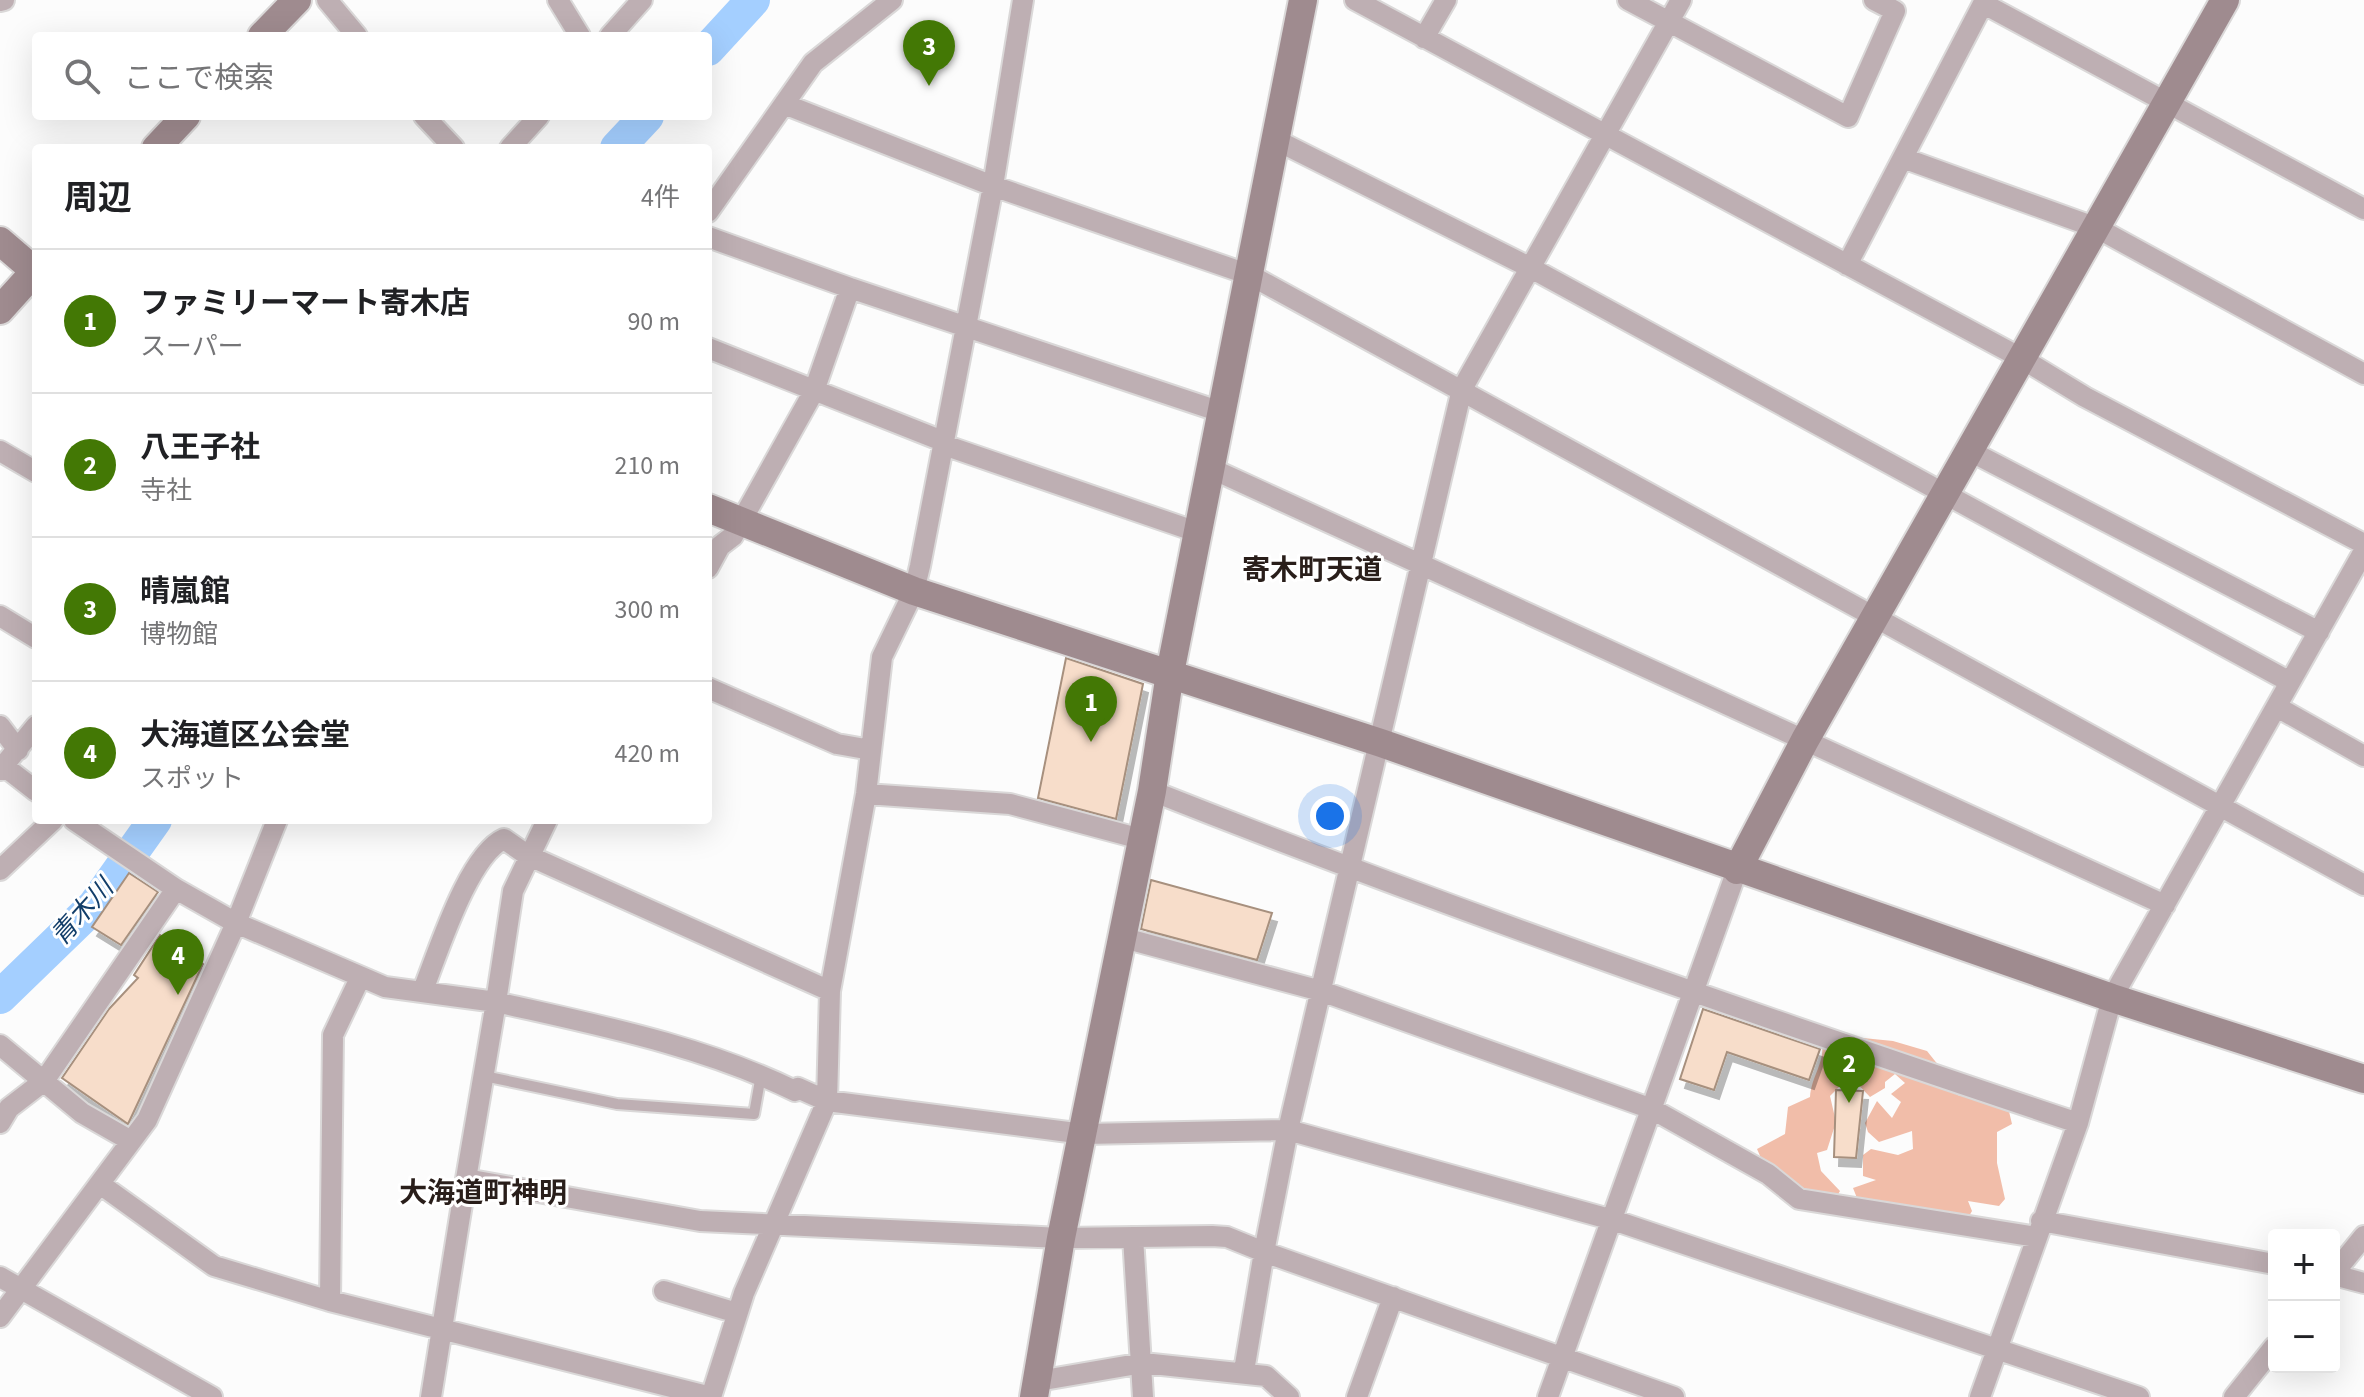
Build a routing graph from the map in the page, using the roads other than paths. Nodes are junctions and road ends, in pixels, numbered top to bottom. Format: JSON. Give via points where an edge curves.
{"nodes":[{"id":1,"x":297,"y":0,"type":"edge"},
{"id":2,"x":327,"y":0,"type":"edge"},
{"id":3,"x":558,"y":0,"type":"edge"},
{"id":4,"x":642,"y":0,"type":"edge"},
{"id":5,"x":892,"y":0,"type":"edge"},
{"id":6,"x":1023,"y":0,"type":"edge"},
{"id":7,"x":1303,"y":0,"type":"edge"},
{"id":8,"x":1355,"y":0,"type":"edge"},
{"id":9,"x":1446,"y":0,"type":"edge"},
{"id":10,"x":1628,"y":0,"type":"edge"},
{"id":11,"x":1681,"y":0,"type":"edge"},
{"id":12,"x":1874,"y":0,"type":"edge"},
{"id":13,"x":2225,"y":0,"type":"edge"},
{"id":14,"x":1984,"y":2,"type":"edge"},
{"id":15,"x":1670,"y":20,"type":"junction"},
{"id":16,"x":266,"y":32,"type":"edge"},
{"id":17,"x":354,"y":32,"type":"edge"},
{"id":18,"x":578,"y":32,"type":"edge"},
{"id":19,"x":614,"y":32,"type":"edge"},
{"id":20,"x":1424,"y":38,"type":"junction"},
{"id":21,"x":2166,"y":103,"type":"junction"},
{"id":22,"x":784,"y":104,"type":"junction"},
{"id":23,"x":182,"y":120,"type":"edge"},
{"id":24,"x":428,"y":120,"type":"edge"},
{"id":25,"x":535,"y":120,"type":"edge"},
{"id":26,"x":1606,"y":136,"type":"junction"},
{"id":27,"x":1278,"y":141,"type":"junction"},
{"id":28,"x":160,"y":144,"type":"edge"},
{"id":29,"x":450,"y":144,"type":"edge"},
{"id":30,"x":514,"y":144,"type":"edge"},
{"id":31,"x":1903,"y":158,"type":"junction"},
{"id":32,"x":993,"y":186,"type":"junction"},
{"id":33,"x":712,"y":206,"type":"edge"},
{"id":34,"x":2364,"y":209,"type":"edge"},
{"id":35,"x":2097,"y":228,"type":"junction"},
{"id":36,"x":712,"y":238,"type":"edge"},
{"id":37,"x":0,"y":241,"type":"edge"},
{"id":38,"x":1847,"y":265,"type":"junction"},
{"id":39,"x":1529,"y":267,"type":"junction"},
{"id":40,"x":32,"y":268,"type":"edge"},
{"id":41,"x":32,"y":274,"type":"edge"},
{"id":42,"x":1250,"y":275,"type":"junction"},
{"id":43,"x":850,"y":288,"type":"junction"},
{"id":44,"x":0,"y":310,"type":"edge"},
{"id":45,"x":967,"y":327,"type":"junction"},
{"id":46,"x":712,"y":350,"type":"edge"},
{"id":47,"x":2021,"y":358,"type":"junction"},
{"id":48,"x":2364,"y":374,"type":"edge"},
{"id":49,"x":1462,"y":389,"type":"junction"},
{"id":50,"x":814,"y":391,"type":"junction"},
{"id":51,"x":1221,"y":412,"type":"junction"},
{"id":52,"x":944,"y":443,"type":"junction"},
{"id":53,"x":1968,"y":450,"type":"junction"},
{"id":54,"x":0,"y":451,"type":"edge"},
{"id":55,"x":1210,"y":468,"type":"junction"},
{"id":56,"x":32,"y":470,"type":"edge"},
{"id":57,"x":1944,"y":492,"type":"junction"},
{"id":58,"x":712,"y":509,"type":"edge"},
{"id":59,"x":741,"y":520,"type":"junction"},
{"id":60,"x":1197,"y":532,"type":"junction"},
{"id":61,"x":2364,"y":544,"type":"edge"},
{"id":62,"x":2364,"y":551,"type":"edge"},
{"id":63,"x":712,"y":561,"type":"edge"},
{"id":64,"x":1421,"y":565,"type":"junction"},
{"id":65,"x":914,"y":591,"type":"junction"},
{"id":66,"x":1876,"y":614,"type":"junction"},
{"id":67,"x":0,"y":616,"type":"edge"},
{"id":68,"x":2319,"y":632,"type":"junction"},
{"id":69,"x":32,"y":636,"type":"edge"},
{"id":70,"x":1170,"y":673,"type":"junction"},
{"id":71,"x":2290,"y":682,"type":"junction"},
{"id":72,"x":712,"y":690,"type":"edge"},
{"id":73,"x":2277,"y":707,"type":"junction"},
{"id":74,"x":0,"y":726,"type":"edge"},
{"id":75,"x":32,"y":731,"type":"edge"},
{"id":76,"x":1805,"y":740,"type":"junction"},
{"id":77,"x":1381,"y":743,"type":"junction"},
{"id":78,"x":18,"y":750,"type":"junction"},
{"id":79,"x":871,"y":750,"type":"junction"},
{"id":80,"x":2364,"y":756,"type":"edge"},
{"id":81,"x":2,"y":768,"type":"edge"},
{"id":82,"x":32,"y":788,"type":"edge"},
{"id":83,"x":1152,"y":791,"type":"junction"},
{"id":84,"x":866,"y":794,"type":"junction"},
{"id":85,"x":2222,"y":805,"type":"junction"},
{"id":86,"x":49,"y":824,"type":"edge"},
{"id":87,"x":80,"y":824,"type":"edge"},
{"id":88,"x":275,"y":824,"type":"edge"},
{"id":89,"x":545,"y":824,"type":"edge"},
{"id":90,"x":1141,"y":839,"type":"junction"},
{"id":91,"x":527,"y":855,"type":"junction"},
{"id":92,"x":1349,"y":869,"type":"junction"},
{"id":93,"x":0,"y":870,"type":"edge"},
{"id":94,"x":1737,"y":870,"type":"junction"},
{"id":95,"x":2364,"y":885,"type":"edge"},
{"id":96,"x":176,"y":889,"type":"junction"},
{"id":97,"x":2165,"y":905,"type":"junction"},
{"id":98,"x":236,"y":923,"type":"junction"},
{"id":99,"x":1120,"y":937,"type":"junction"},
{"id":100,"x":360,"y":978,"type":"junction"},
{"id":101,"x":423,"y":990,"type":"junction"},
{"id":102,"x":830,"y":991,"type":"junction"},
{"id":103,"x":1321,"y":991,"type":"junction"},
{"id":104,"x":1693,"y":991,"type":"junction"},
{"id":105,"x":2112,"y":998,"type":"junction"},
{"id":106,"x":496,"y":1002,"type":"junction"},
{"id":107,"x":0,"y":1045,"type":"edge"},
{"id":108,"x":761,"y":1075,"type":"junction"},
{"id":109,"x":484,"y":1076,"type":"junction"},
{"id":110,"x":2364,"y":1079,"type":"edge"},
{"id":111,"x":44,"y":1081,"type":"junction"},
{"id":112,"x":827,"y":1101,"type":"junction"},
{"id":113,"x":1652,"y":1109,"type":"junction"},
{"id":114,"x":0,"y":1123,"type":"edge"},
{"id":115,"x":2078,"y":1123,"type":"junction"},
{"id":116,"x":1288,"y":1130,"type":"junction"},
{"id":117,"x":1084,"y":1134,"type":"junction"},
{"id":118,"x":131,"y":1141,"type":"junction"},
{"id":119,"x":466,"y":1179,"type":"junction"},
{"id":120,"x":100,"y":1184,"type":"junction"},
{"id":121,"x":1613,"y":1220,"type":"junction"},
{"id":122,"x":773,"y":1227,"type":"junction"},
{"id":123,"x":2039,"y":1229,"type":"junction"},
{"id":124,"x":2364,"y":1236,"type":"edge"},
{"id":125,"x":1133,"y":1237,"type":"junction"},
{"id":126,"x":1061,"y":1238,"type":"junction"},
{"id":127,"x":1264,"y":1252,"type":"junction"},
{"id":128,"x":2268,"y":1263,"type":"edge"},
{"id":129,"x":2340,"y":1266,"type":"edge"},
{"id":130,"x":2340,"y":1276,"type":"edge"},
{"id":131,"x":0,"y":1277,"type":"edge"},
{"id":132,"x":2364,"y":1283,"type":"edge"},
{"id":133,"x":21,"y":1288,"type":"junction"},
{"id":134,"x":664,"y":1291,"type":"dead end"},
{"id":135,"x":1393,"y":1297,"type":"junction"},
{"id":136,"x":330,"y":1301,"type":"junction"},
{"id":137,"x":737,"y":1313,"type":"junction"},
{"id":138,"x":0,"y":1317,"type":"edge"},
{"id":139,"x":442,"y":1329,"type":"junction"},
{"id":140,"x":1996,"y":1349,"type":"junction"},
{"id":141,"x":2268,"y":1354,"type":"edge"},
{"id":142,"x":1561,"y":1358,"type":"junction"},
{"id":143,"x":1143,"y":1363,"type":"junction"},
{"id":144,"x":1244,"y":1371,"type":"junction"},
{"id":145,"x":1036,"y":1389,"type":"edge"},
{"id":146,"x":212,"y":1397,"type":"edge"},
{"id":147,"x":431,"y":1397,"type":"edge"},
{"id":148,"x":1143,"y":1397,"type":"edge"},
{"id":149,"x":1289,"y":1397,"type":"edge"},
{"id":150,"x":1357,"y":1397,"type":"edge"},
{"id":151,"x":1548,"y":1397,"type":"edge"},
{"id":152,"x":1674,"y":1397,"type":"edge"},
{"id":153,"x":1980,"y":1397,"type":"edge"},
{"id":154,"x":2139,"y":1397,"type":"edge"},
{"id":155,"x":2234,"y":1397,"type":"edge"}],
"edges":[{"from":1,"to":16,"type":"street"},
{"from":2,"to":17,"type":"street"},
{"from":3,"to":18,"type":"street"},
{"from":4,"to":19,"type":"street"},
{"from":5,"to":22,"type":"street","via":[[813,63]]},
{"from":6,"to":32,"type":"street"},
{"from":7,"to":27,"type":"street"},
{"from":8,"to":20,"type":"street"},
{"from":9,"to":20,"type":"street"},
{"from":10,"to":15,"type":"street"},
{"from":11,"to":15,"type":"street"},
{"from":12,"to":15,"type":"street","via":[[1895,11],[1848,117]]},
{"from":13,"to":21,"type":"street"},
{"from":14,"to":21,"type":"street"},
{"from":14,"to":31,"type":"street"},
{"from":15,"to":26,"type":"street"},
{"from":20,"to":26,"type":"street"},
{"from":21,"to":34,"type":"street"},
{"from":21,"to":35,"type":"street"},
{"from":22,"to":32,"type":"street"},
{"from":22,"to":33,"type":"street"},
{"from":23,"to":28,"type":"street"},
{"from":24,"to":29,"type":"street"},
{"from":25,"to":30,"type":"street"},
{"from":26,"to":38,"type":"street"},
{"from":26,"to":39,"type":"street"},
{"from":27,"to":39,"type":"street"},
{"from":27,"to":42,"type":"street"},
{"from":31,"to":35,"type":"street"},
{"from":31,"to":38,"type":"street"},
{"from":32,"to":42,"type":"street"},
{"from":32,"to":45,"type":"street"},
{"from":35,"to":47,"type":"street"},
{"from":35,"to":48,"type":"street"},
{"from":36,"to":43,"type":"street"},
{"from":37,"to":40,"type":"street"},
{"from":38,"to":47,"type":"street"},
{"from":39,"to":49,"type":"street"},
{"from":39,"to":57,"type":"street"},
{"from":41,"to":44,"type":"street"},
{"from":42,"to":49,"type":"street"},
{"from":42,"to":51,"type":"street"},
{"from":43,"to":45,"type":"street"},
{"from":43,"to":50,"type":"street"},
{"from":45,"to":51,"type":"street"},
{"from":45,"to":52,"type":"street"},
{"from":46,"to":50,"type":"street"},
{"from":47,"to":53,"type":"street"},
{"from":47,"to":61,"type":"street"},
{"from":49,"to":64,"type":"street"},
{"from":49,"to":66,"type":"street"},
{"from":50,"to":52,"type":"street"},
{"from":50,"to":59,"type":"street"},
{"from":51,"to":55,"type":"street"},
{"from":52,"to":60,"type":"street"},
{"from":52,"to":65,"type":"street"},
{"from":53,"to":57,"type":"street"},
{"from":53,"to":68,"type":"street"},
{"from":54,"to":56,"type":"street"},
{"from":55,"to":60,"type":"street"},
{"from":55,"to":64,"type":"street"},
{"from":57,"to":66,"type":"street"},
{"from":57,"to":71,"type":"street"},
{"from":58,"to":59,"type":"street"},
{"from":59,"to":63,"type":"street"},
{"from":59,"to":65,"type":"street"},
{"from":60,"to":70,"type":"street"},
{"from":62,"to":68,"type":"street"},
{"from":64,"to":76,"type":"street"},
{"from":64,"to":77,"type":"street"},
{"from":65,"to":70,"type":"street"},
{"from":65,"to":79,"type":"street","via":[[882,657]]},
{"from":66,"to":76,"type":"street"},
{"from":66,"to":85,"type":"street"},
{"from":67,"to":69,"type":"street"},
{"from":68,"to":71,"type":"street"},
{"from":70,"to":77,"type":"street"},
{"from":70,"to":83,"type":"street"},
{"from":71,"to":73,"type":"street"},
{"from":72,"to":79,"type":"street","via":[[837,744]]},
{"from":73,"to":80,"type":"street"},
{"from":73,"to":85,"type":"street"},
{"from":74,"to":78,"type":"street"},
{"from":75,"to":78,"type":"street"},
{"from":76,"to":94,"type":"street"},
{"from":76,"to":97,"type":"street"},
{"from":77,"to":92,"type":"street"},
{"from":77,"to":94,"type":"street"},
{"from":78,"to":81,"type":"street"},
{"from":79,"to":84,"type":"street"},
{"from":81,"to":82,"type":"street"},
{"from":83,"to":90,"type":"street"},
{"from":83,"to":92,"type":"street"},
{"from":84,"to":90,"type":"street","via":[[1010,804]]},
{"from":84,"to":102,"type":"street"},
{"from":85,"to":95,"type":"street"},
{"from":85,"to":97,"type":"street"},
{"from":86,"to":93,"type":"street"},
{"from":87,"to":96,"type":"street"},
{"from":88,"to":98,"type":"street"},
{"from":89,"to":91,"type":"street"},
{"from":90,"to":99,"type":"street"},
{"from":91,"to":101,"type":"street","via":[[504,839],[495,843],[466,883]]},
{"from":91,"to":102,"type":"street"},
{"from":91,"to":106,"type":"street","via":[[513,891]]},
{"from":92,"to":103,"type":"street"},
{"from":92,"to":104,"type":"street"},
{"from":94,"to":104,"type":"street"},
{"from":94,"to":105,"type":"street"},
{"from":96,"to":98,"type":"street"},
{"from":96,"to":111,"type":"street"},
{"from":97,"to":105,"type":"street"},
{"from":98,"to":100,"type":"street"},
{"from":98,"to":118,"type":"street","via":[[147,1120]]},
{"from":99,"to":103,"type":"street"},
{"from":99,"to":117,"type":"street"},
{"from":100,"to":101,"type":"street","via":[[385,987]]},
{"from":100,"to":136,"type":"street","via":[[333,1035]]},
{"from":101,"to":106,"type":"street"},
{"from":102,"to":112,"type":"street"},
{"from":103,"to":113,"type":"street"},
{"from":103,"to":116,"type":"street"},
{"from":104,"to":113,"type":"street"},
{"from":104,"to":115,"type":"street"},
{"from":105,"to":110,"type":"street"},
{"from":105,"to":115,"type":"street"},
{"from":106,"to":108,"type":"street","via":[[645,1036]]},
{"from":106,"to":109,"type":"street"},
{"from":107,"to":111,"type":"street"},
{"from":108,"to":109,"type":"lane","via":[[754,1114],[617,1104]]},
{"from":108,"to":112,"type":"street"},
{"from":109,"to":119,"type":"street"},
{"from":111,"to":114,"type":"street","via":[[9,1108]]},
{"from":111,"to":118,"type":"street","via":[[82,1113]]},
{"from":112,"to":117,"type":"street"},
{"from":112,"to":122,"type":"street"},
{"from":113,"to":121,"type":"street"},
{"from":113,"to":123,"type":"street","via":[[1768,1174],[1799,1199]]},
{"from":115,"to":123,"type":"street"},
{"from":116,"to":117,"type":"street"},
{"from":116,"to":121,"type":"street"},
{"from":116,"to":127,"type":"street"},
{"from":117,"to":126,"type":"street"},
{"from":118,"to":120,"type":"street"},
{"from":119,"to":122,"type":"street","via":[[700,1221]]},
{"from":119,"to":139,"type":"street"},
{"from":120,"to":133,"type":"street"},
{"from":120,"to":136,"type":"street","via":[[214,1266]]},
{"from":121,"to":140,"type":"street"},
{"from":121,"to":142,"type":"street"},
{"from":122,"to":126,"type":"street"},
{"from":122,"to":137,"type":"street"},
{"from":123,"to":128,"type":"street"},
{"from":123,"to":140,"type":"street"},
{"from":124,"to":129,"type":"street"},
{"from":125,"to":126,"type":"street"},
{"from":125,"to":127,"type":"street","via":[[1227,1237]]},
{"from":125,"to":143,"type":"street"},
{"from":126,"to":145,"type":"street"},
{"from":127,"to":135,"type":"street"},
{"from":127,"to":144,"type":"street"},
{"from":130,"to":132,"type":"street"},
{"from":131,"to":133,"type":"street"},
{"from":133,"to":138,"type":"street"},
{"from":133,"to":146,"type":"street"},
{"from":134,"to":137,"type":"street"},
{"from":135,"to":142,"type":"street"},
{"from":135,"to":150,"type":"street"},
{"from":136,"to":139,"type":"street"},
{"from":137,"to":139,"type":"street","via":[[711,1397]]},
{"from":139,"to":147,"type":"street"},
{"from":140,"to":153,"type":"street"},
{"from":140,"to":154,"type":"street"},
{"from":141,"to":155,"type":"street"},
{"from":142,"to":151,"type":"street"},
{"from":142,"to":152,"type":"street"},
{"from":143,"to":144,"type":"street"},
{"from":143,"to":145,"type":"street"},
{"from":143,"to":148,"type":"street"},
{"from":144,"to":149,"type":"street","via":[[1266,1376]]}]}
